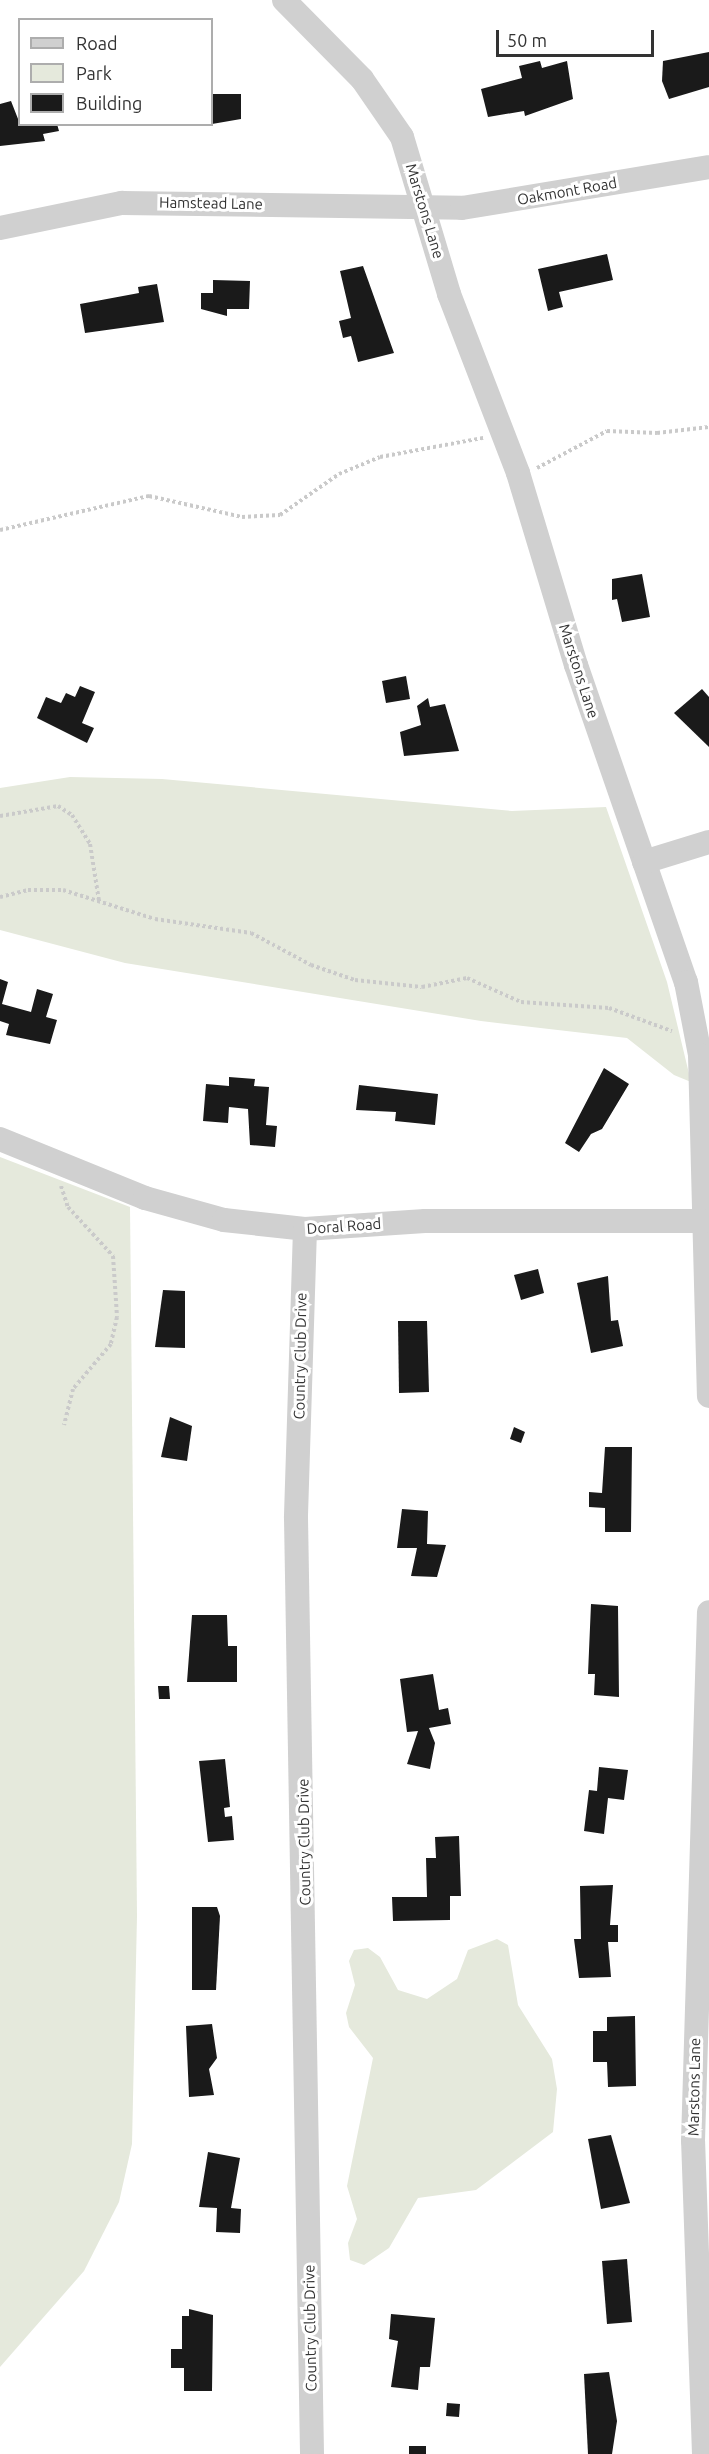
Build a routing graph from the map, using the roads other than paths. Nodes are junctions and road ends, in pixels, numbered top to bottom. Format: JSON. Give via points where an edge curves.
{"nodes":[{"id":1,"x":284,"y":0,"type":"edge"},
{"id":2,"x":709,"y":167,"type":"edge"},
{"id":3,"x":425,"y":208,"type":"junction"},
{"id":4,"x":0,"y":228,"type":"edge"},
{"id":5,"x":709,"y":842,"type":"edge"},
{"id":6,"x":644,"y":862,"type":"junction"},
{"id":7,"x":0,"y":1139,"type":"edge"},
{"id":8,"x":704,"y":1221,"type":"junction"},
{"id":9,"x":305,"y":1229,"type":"junction"},
{"id":10,"x":709,"y":1396,"type":"edge"},
{"id":11,"x":709,"y":1612,"type":"edge"},
{"id":12,"x":312,"y":2454,"type":"edge"},
{"id":13,"x":704,"y":2454,"type":"edge"}],
"edges":[{"from":1,"to":3,"type":"street","name":"Marstons Lane","via":[[385,107],[402,137]]},
{"from":2,"to":3,"type":"street","name":"Oakmont Road","via":[[499,203]]},
{"from":3,"to":4,"type":"street","name":"Hamstead Lane","via":[[122,203]]},
{"from":3,"to":6,"type":"street","name":"Marstons Lane","via":[[449,294],[519,476]]},
{"from":5,"to":6,"type":"street"},
{"from":6,"to":8,"type":"street","name":"Marstons Lane","via":[[686,982],[700,1055]]},
{"from":7,"to":9,"type":"street","name":"Doral Road","via":[[145,1198],[224,1220]]},
{"from":8,"to":9,"type":"street","name":"Doral Road","via":[[425,1221]]},
{"from":8,"to":10,"type":"street","name":"Marstons Lane"},
{"from":9,"to":12,"type":"street","name":"Country Club Drive","via":[[296,1518]]},
{"from":11,"to":13,"type":"street","name":"Marstons Lane","via":[[693,2141]]}]}
